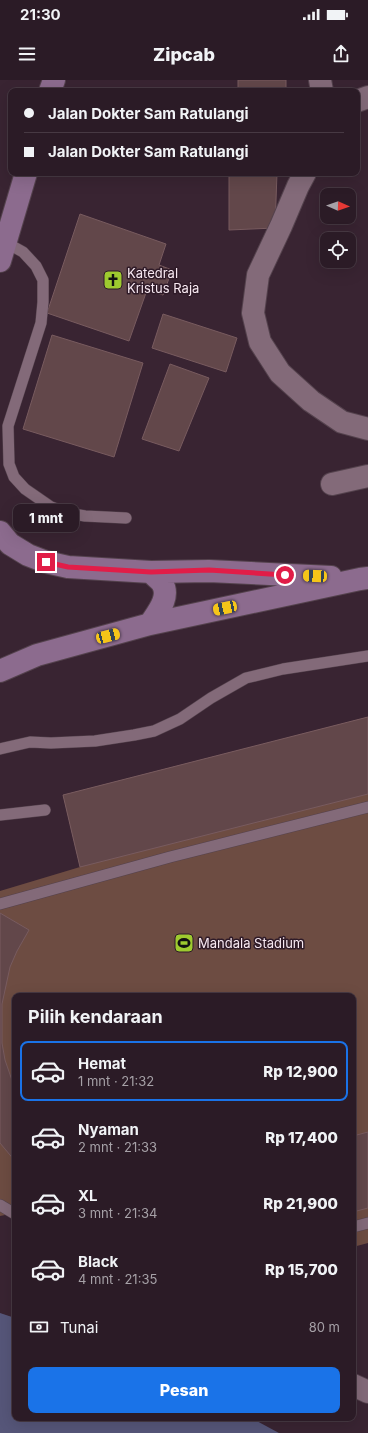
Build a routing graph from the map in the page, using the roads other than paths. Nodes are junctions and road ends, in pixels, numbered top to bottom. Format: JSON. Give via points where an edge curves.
{"nodes":[{"id":1,"x":25,"y":176,"type":"edge"},
{"id":2,"x":303,"y":176,"type":"edge"},
{"id":3,"x":1,"y":256,"type":"edge"},
{"id":4,"x":368,"y":429,"type":"edge"},
{"id":5,"x":368,"y":476,"type":"edge"},
{"id":6,"x":332,"y":484,"type":"dead end"},
{"id":7,"x":126,"y":518,"type":"dead end"},
{"id":8,"x":0,"y":532,"type":"edge"},
{"id":9,"x":151,"y":572,"type":"junction"},
{"id":10,"x":364,"y":579,"type":"edge"},
{"id":11,"x":150,"y":624,"type":"junction"},
{"id":12,"x":368,"y":656,"type":"edge"},
{"id":13,"x":0,"y":671,"type":"edge"},
{"id":14,"x":0,"y":749,"type":"edge"},
{"id":15,"x":368,"y":807,"type":"edge"},
{"id":16,"x":45,"y":810,"type":"dead end"},
{"id":17,"x":0,"y":815,"type":"edge"},
{"id":18,"x":0,"y":904,"type":"edge"},
{"id":19,"x":0,"y":1205,"type":"edge"},
{"id":20,"x":12,"y":1212,"type":"edge"},
{"id":21,"x":368,"y":1223,"type":"edge"},
{"id":22,"x":356,"y":1226,"type":"edge"},
{"id":23,"x":356,"y":1386,"type":"edge"},
{"id":24,"x":368,"y":1392,"type":"edge"}],
"edges":[{"from":1,"to":3,"type":"main road"},
{"from":2,"to":4,"type":"street","via":[[258,275],[253,313],[260,342],[280,373],[311,401],[342,422]]},
{"from":3,"to":7,"type":"lane","via":[[23,252],[36,266],[43,280],[41,323],[8,426],[9,464],[14,477],[25,489],[51,507],[85,516]]},
{"from":5,"to":6,"type":"street"},
{"from":8,"to":9,"type":"main road","via":[[10,544],[46,562],[68,567]]},
{"from":9,"to":10,"type":"main road","via":[[209,570]]},
{"from":9,"to":11,"type":"main road","via":[[161,582],[165,593],[161,608]]},
{"from":10,"to":11,"type":"main road"},
{"from":11,"to":13,"type":"main road","via":[[37,655]]},
{"from":12,"to":14,"type":"lane","via":[[283,668],[246,678],[180,719],[154,731],[95,741],[30,742]]},
{"from":15,"to":18,"type":"lane","via":[[170,857]]},
{"from":16,"to":17,"type":"lane"},
{"from":19,"to":20,"type":"lane"},
{"from":21,"to":22,"type":"lane"},
{"from":23,"to":24,"type":"street"}]}
